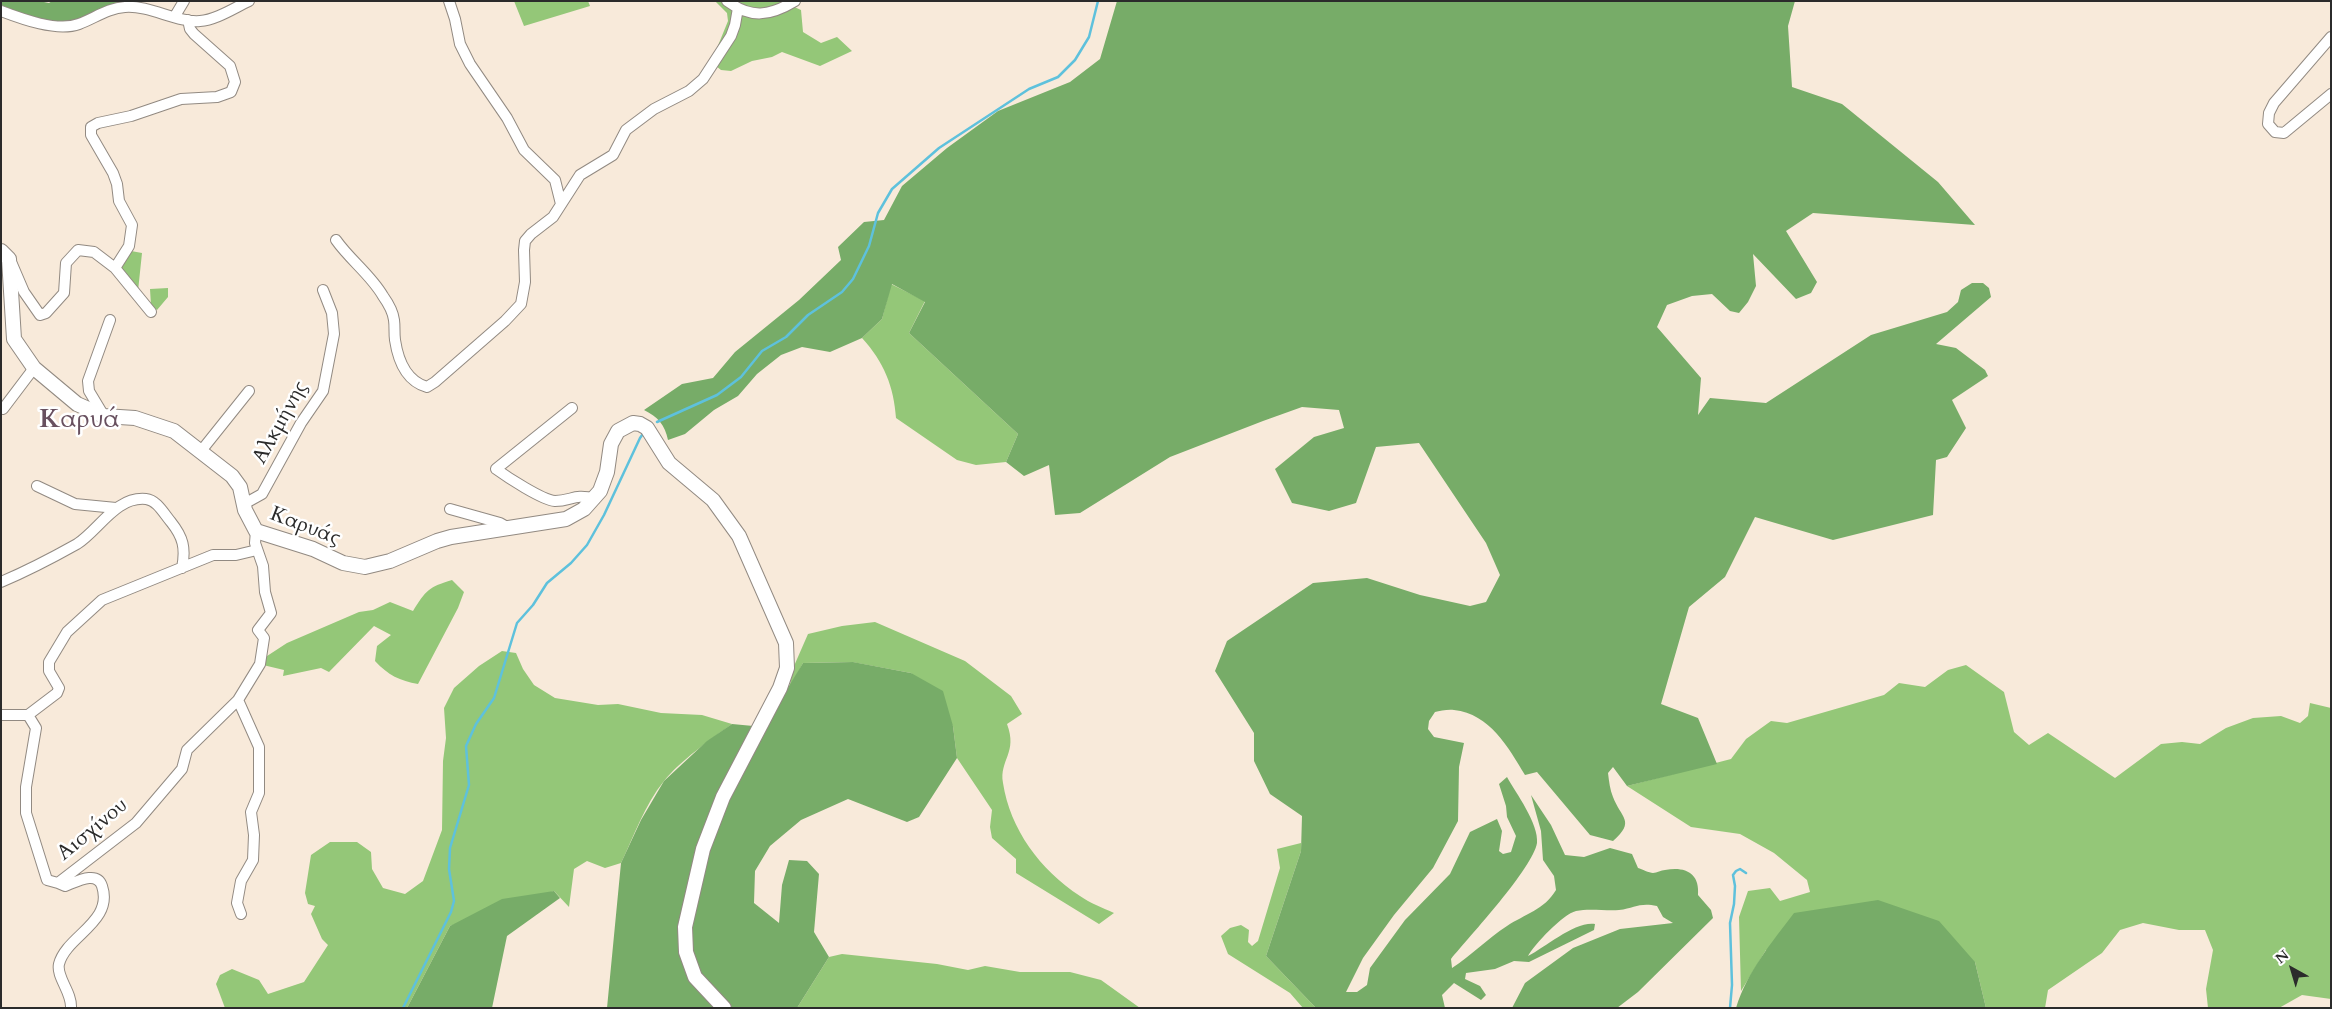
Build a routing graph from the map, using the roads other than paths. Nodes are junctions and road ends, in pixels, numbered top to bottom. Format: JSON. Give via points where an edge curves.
{"nodes":[{"id":1,"x":184,"y":1,"type":"edge"},
{"id":2,"x":249,"y":1,"type":"edge"},
{"id":3,"x":448,"y":1,"type":"edge"},
{"id":4,"x":726,"y":1,"type":"edge"},
{"id":5,"x":795,"y":1,"type":"edge"},
{"id":6,"x":738,"y":8,"type":"junction"},
{"id":7,"x":1,"y":11,"type":"edge"},
{"id":8,"x":174,"y":16,"type":"junction"},
{"id":9,"x":188,"y":20,"type":"junction"},
{"id":10,"x":2331,"y":37,"type":"edge"},
{"id":11,"x":2331,"y":94,"type":"edge"},
{"id":12,"x":561,"y":204,"type":"junction"},
{"id":13,"x":336,"y":240,"type":"dead end"},
{"id":14,"x":5,"y":255,"type":"edge"},
{"id":15,"x":115,"y":268,"type":"junction"},
{"id":16,"x":324,"y":290,"type":"dead end"},
{"id":17,"x":150,"y":312,"type":"dead end"},
{"id":18,"x":110,"y":320,"type":"dead end"},
{"id":19,"x":34,"y":368,"type":"junction"},
{"id":20,"x":249,"y":391,"type":"dead end"},
{"id":21,"x":572,"y":408,"type":"dead end"},
{"id":22,"x":3,"y":409,"type":"dead end"},
{"id":23,"x":104,"y":416,"type":"junction"},
{"id":24,"x":201,"y":451,"type":"junction"},
{"id":25,"x":37,"y":486,"type":"dead end"},
{"id":26,"x":595,"y":499,"type":"junction"},
{"id":27,"x":244,"y":504,"type":"junction"},
{"id":28,"x":116,"y":508,"type":"junction"},
{"id":29,"x":450,"y":509,"type":"dead end"},
{"id":30,"x":507,"y":527,"type":"junction"},
{"id":31,"x":256,"y":530,"type":"junction"},
{"id":32,"x":257,"y":550,"type":"junction"},
{"id":33,"x":182,"y":568,"type":"junction"},
{"id":34,"x":1,"y":582,"type":"edge"},
{"id":35,"x":238,"y":700,"type":"junction"},
{"id":36,"x":28,"y":715,"type":"junction"},
{"id":37,"x":1,"y":716,"type":"edge"},
{"id":38,"x":58,"y":884,"type":"junction"},
{"id":39,"x":241,"y":914,"type":"dead end"},
{"id":40,"x":73,"y":1007,"type":"edge"},
{"id":41,"x":724,"y":1008,"type":"edge"}],
"edges":[{"from":1,"to":8,"type":"street"},
{"from":2,"to":9,"type":"street","via":[[205,20]]},
{"from":3,"to":12,"type":"street","via":[[460,44],[470,64],[507,118],[524,150],[556,180]]},
{"from":4,"to":6,"type":"street"},
{"from":5,"to":6,"type":"street","via":[[762,15]]},
{"from":6,"to":12,"type":"street","via":[[731,36],[703,79],[626,130],[613,154],[580,175]]},
{"from":7,"to":8,"type":"street","via":[[61,27],[80,24],[125,7]]},
{"from":8,"to":9,"type":"street"},
{"from":9,"to":15,"type":"street","via":[[194,34],[230,66],[235,86],[224,96],[180,99],[132,116],[98,123],[91,128],[91,135],[116,178],[119,201],[132,225],[129,246]]},
{"from":10,"to":11,"type":"street","via":[[2274,103],[2268,113],[2268,124],[2275,132],[2284,133]]},
{"from":12,"to":13,"type":"street","via":[[553,217],[525,241],[525,282],[520,304],[427,387],[417,384],[402,366],[394,338],[393,314],[383,294]]},
{"from":14,"to":15,"type":"street","via":[[40,315],[46,313],[64,293],[66,263],[78,250],[94,252]]},
{"from":14,"to":19,"type":"street","name":"Καρυάς","via":[[14,339]]},
{"from":15,"to":17,"type":"street"},
{"from":16,"to":27,"type":"street","name":"Αλκμήνης","via":[[332,313],[334,334],[323,391],[301,423],[262,494]]},
{"from":18,"to":23,"type":"street","via":[[88,381],[89,391]]},
{"from":19,"to":22,"type":"street"},
{"from":19,"to":23,"type":"street","name":"Καρυάς","via":[[77,404]]},
{"from":20,"to":24,"type":"street"},
{"from":21,"to":26,"type":"street","via":[[496,468],[511,481],[554,501],[581,495]]},
{"from":23,"to":24,"type":"street","name":"Καρυάς","via":[[136,418],[174,430]]},
{"from":24,"to":27,"type":"street","name":"Καρυάς","via":[[234,478]]},
{"from":25,"to":28,"type":"street","via":[[75,504]]},
{"from":26,"to":30,"type":"street","name":"Καρυάς","via":[[569,518]]},
{"from":26,"to":41,"type":"street","via":[[606,477],[614,437],[627,425],[637,423],[644,426],[669,463],[713,500],[739,536],[786,644],[787,668],[780,688],[722,797],[703,848],[685,927],[686,952],[695,977]]},
{"from":27,"to":31,"type":"street","name":"Καρυάς","via":[[250,523]]},
{"from":28,"to":33,"type":"street","via":[[143,499],[154,502],[182,538],[185,550]]},
{"from":28,"to":34,"type":"street","via":[[78,543]]},
{"from":29,"to":30,"type":"street","via":[[500,522]]},
{"from":30,"to":31,"type":"street","name":"Καρυάς","via":[[443,539],[390,562],[365,567],[348,564],[313,548]]},
{"from":31,"to":32,"type":"street"},
{"from":32,"to":33,"type":"street","via":[[236,555],[213,555]]},
{"from":32,"to":35,"type":"street","name":"Αισχίνου","via":[[264,570],[265,595],[272,613],[258,630],[264,638],[260,664]]},
{"from":33,"to":36,"type":"street","via":[[102,600],[71,627],[48,662],[49,671],[59,688],[57,693]]},
{"from":35,"to":38,"type":"street","name":"Αισχίνου","via":[[187,750],[182,769],[136,823]]},
{"from":35,"to":39,"type":"street","via":[[258,747],[259,793],[251,812],[254,860],[241,881],[237,903]]},
{"from":36,"to":37,"type":"street"},
{"from":36,"to":38,"type":"street","name":"Αισχίνου","via":[[36,728],[26,787],[26,813],[47,880]]},
{"from":38,"to":40,"type":"street","via":[[65,886],[90,878],[98,880],[105,897],[96,920],[60,963],[59,972]]}]}
